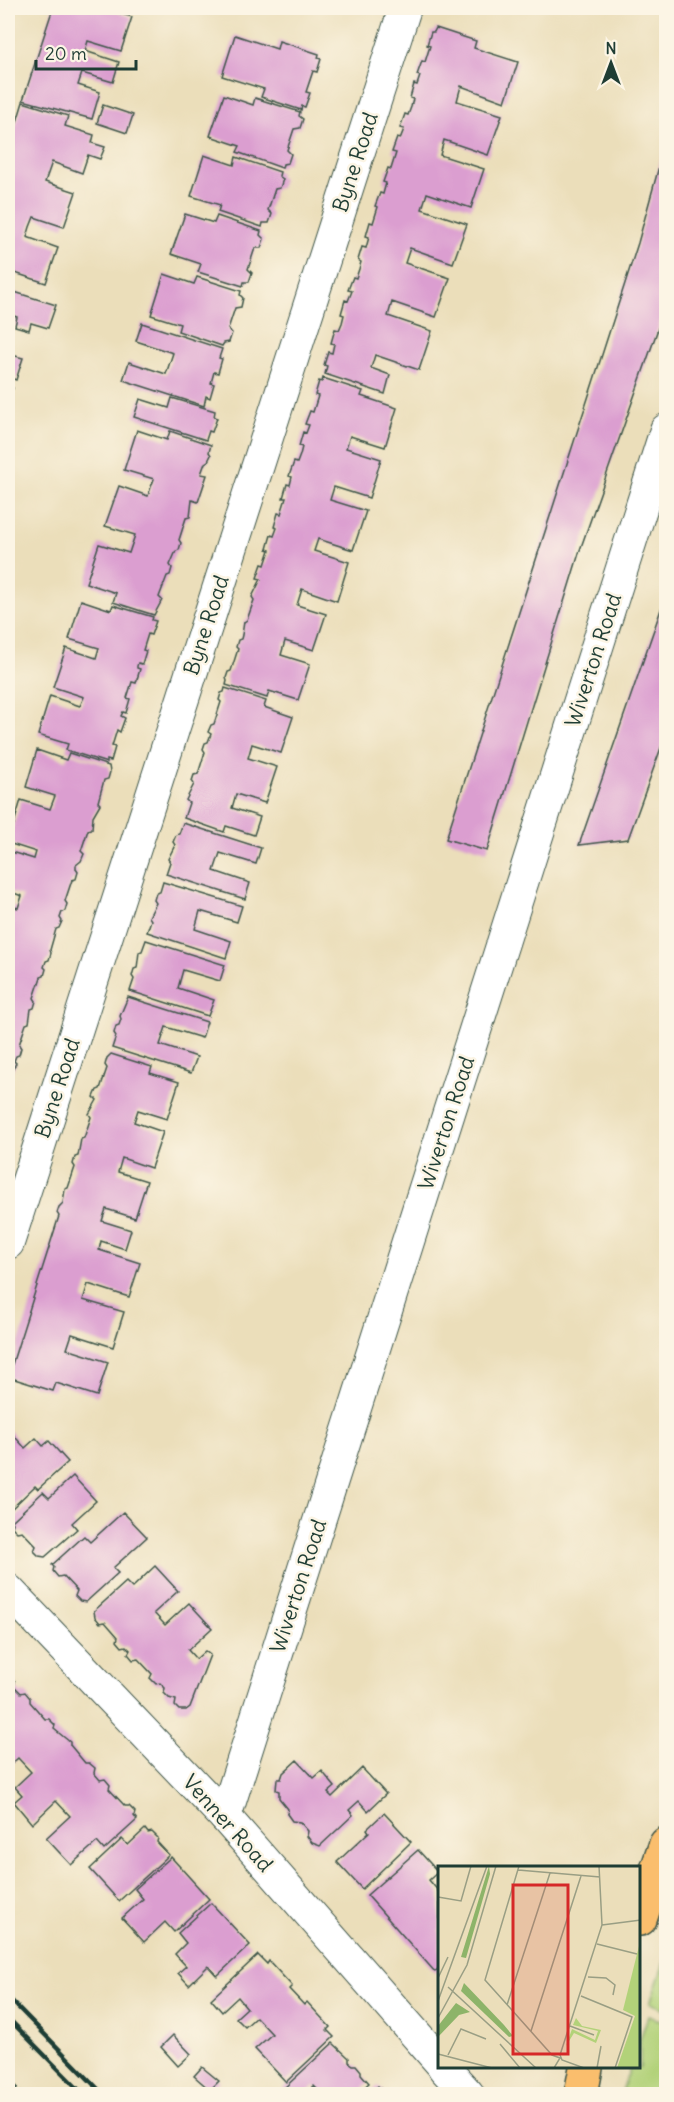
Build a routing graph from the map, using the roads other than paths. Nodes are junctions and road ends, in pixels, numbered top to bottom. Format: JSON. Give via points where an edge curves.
{"nodes":[{"id":1,"x":405,"y":8,"type":"edge"},
{"id":2,"x":666,"y":430,"type":"edge"},
{"id":3,"x":8,"y":1242,"type":"edge"},
{"id":4,"x":8,"y":1590,"type":"edge"},
{"id":5,"x":225,"y":1817,"type":"junction"},
{"id":6,"x":666,"y":1844,"type":"edge"},
{"id":7,"x":641,"y":1913,"type":"edge"},
{"id":8,"x":438,"y":2060,"type":"edge"},
{"id":9,"x":446,"y":2069,"type":"edge"},
{"id":10,"x":586,"y":2069,"type":"edge"},
{"id":11,"x":468,"y":2094,"type":"edge"},
{"id":12,"x":581,"y":2094,"type":"edge"}],
"edges":[{"from":1,"to":3,"type":"street","name":"Byne Road"},
{"from":2,"to":5,"type":"street","name":"Wiverton Road"},
{"from":4,"to":5,"type":"street","name":"Venner Road"},
{"from":5,"to":8,"type":"street","name":"Venner Road"},
{"from":6,"to":7,"type":"main road"},
{"from":9,"to":11,"type":"street"},
{"from":10,"to":12,"type":"main road"}]}
